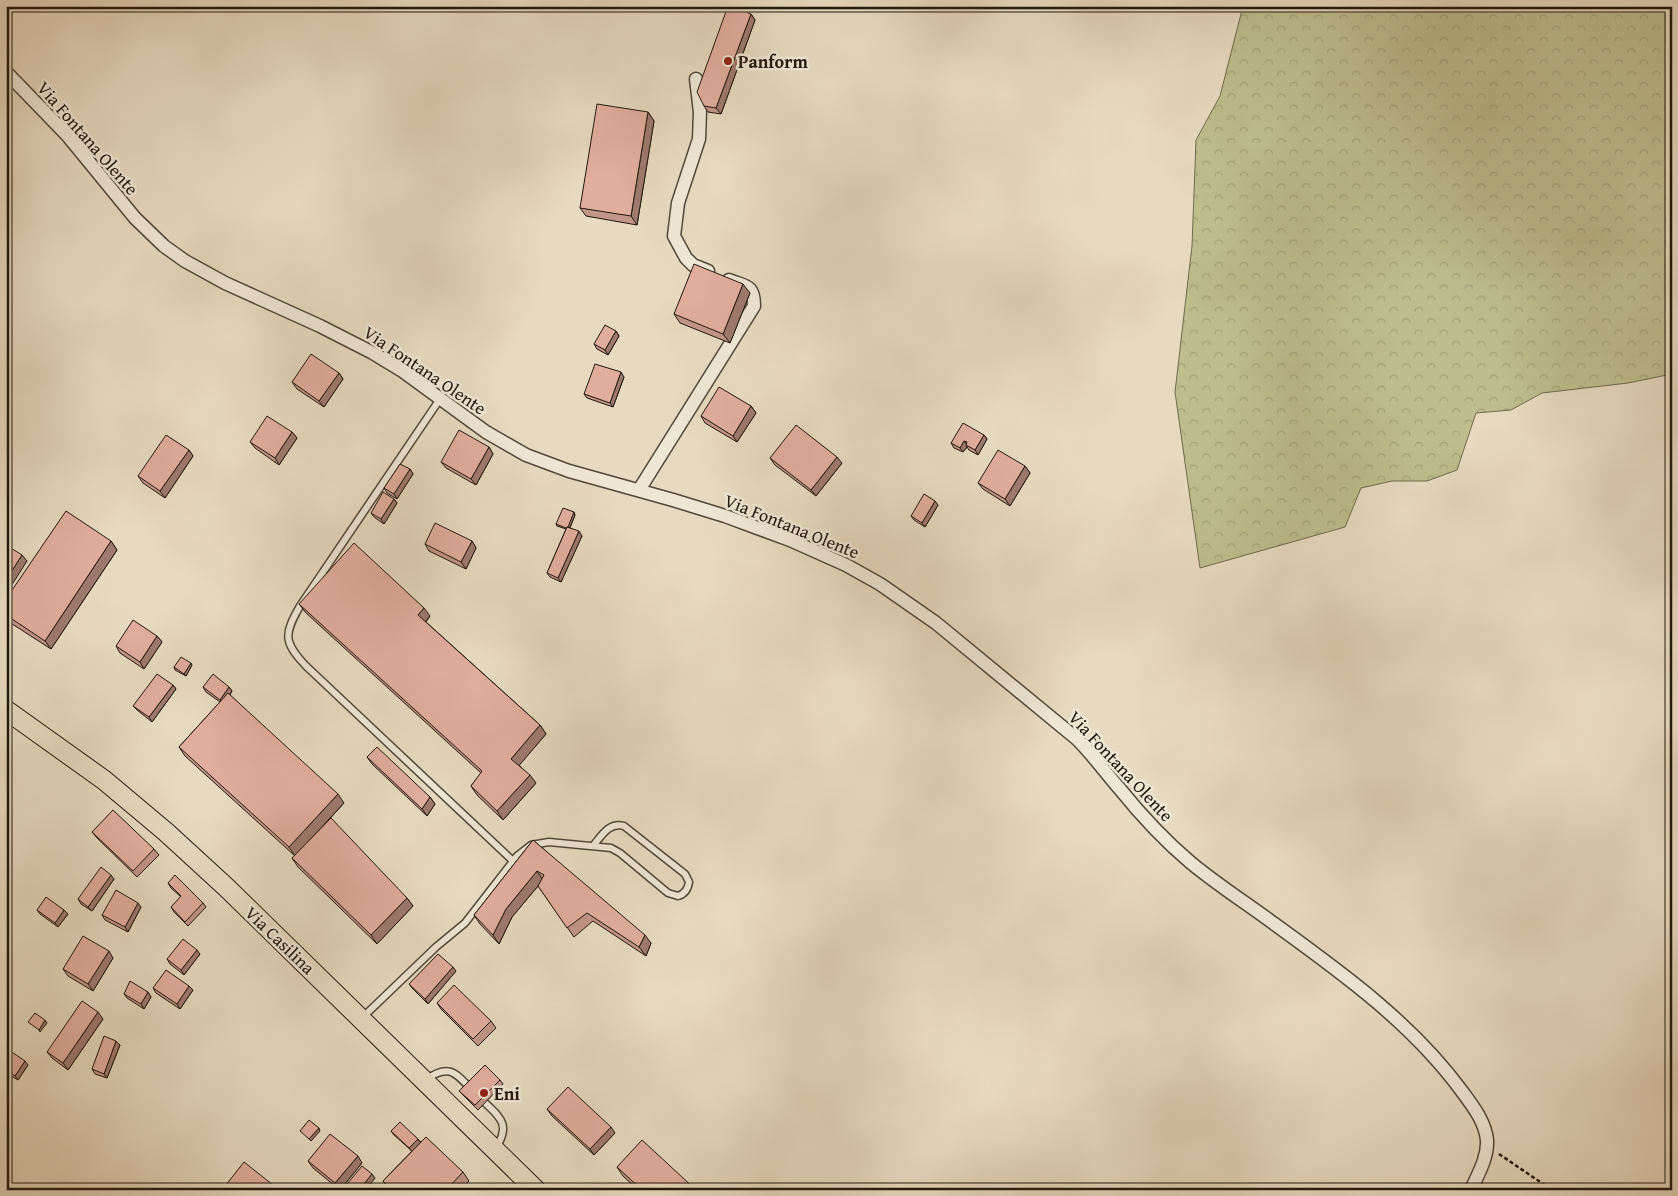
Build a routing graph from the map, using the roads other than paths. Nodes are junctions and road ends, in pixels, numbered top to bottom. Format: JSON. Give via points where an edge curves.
{"nodes":[{"id":1,"x":6,"y":72,"type":"edge"},
{"id":2,"x":696,"y":79,"type":"dead end"},
{"id":3,"x":440,"y":399,"type":"junction"},
{"id":4,"x":638,"y":490,"type":"junction"},
{"id":5,"x":6,"y":710,"type":"edge"},
{"id":6,"x":593,"y":846,"type":"junction"},
{"id":7,"x":513,"y":861,"type":"junction"},
{"id":8,"x":361,"y":1019,"type":"junction"},
{"id":9,"x":424,"y":1081,"type":"junction"},
{"id":10,"x":495,"y":1150,"type":"junction"},
{"id":11,"x":536,"y":1190,"type":"edge"},
{"id":12,"x":1471,"y":1190,"type":"edge"}],
"edges":[{"from":1,"to":3,"type":"street","name":"Via Fontana Olente","via":[[67,135],[135,218],[172,252],[225,283],[373,352]]},
{"from":2,"to":4,"type":"street","via":[[699,139],[678,203],[674,236],[679,249],[693,265],[751,288],[754,306]]},
{"from":3,"to":4,"type":"street","name":"Via Fontana Olente","via":[[493,437],[526,455]]},
{"from":3,"to":7,"type":"lane","via":[[300,606],[288,629],[288,638],[294,652],[306,666]]},
{"from":4,"to":12,"type":"street","name":"Via Fontana Olente","via":[[758,528],[826,555],[880,584],[951,634],[1078,739],[1128,799],[1181,854],[1386,1009],[1446,1070],[1484,1127],[1485,1157]]},
{"from":5,"to":8,"type":"main road","name":"Via Casilina","via":[[147,815]]},
{"from":6,"to":6,"type":"lane","via":[[611,848],[620,853],[673,896],[682,895],[688,887],[685,874],[624,826],[608,828]]},
{"from":6,"to":7,"type":"lane","via":[[536,844]]},
{"from":7,"to":8,"type":"lane","via":[[465,923]]},
{"from":8,"to":9,"type":"main road","name":"Via Casilina"},
{"from":9,"to":10,"type":"main road","name":"Via Casilina"},
{"from":9,"to":10,"type":"lane","via":[[443,1070],[461,1078],[503,1123],[504,1135]]},
{"from":10,"to":11,"type":"main road","name":"Via Casilina"}]}
